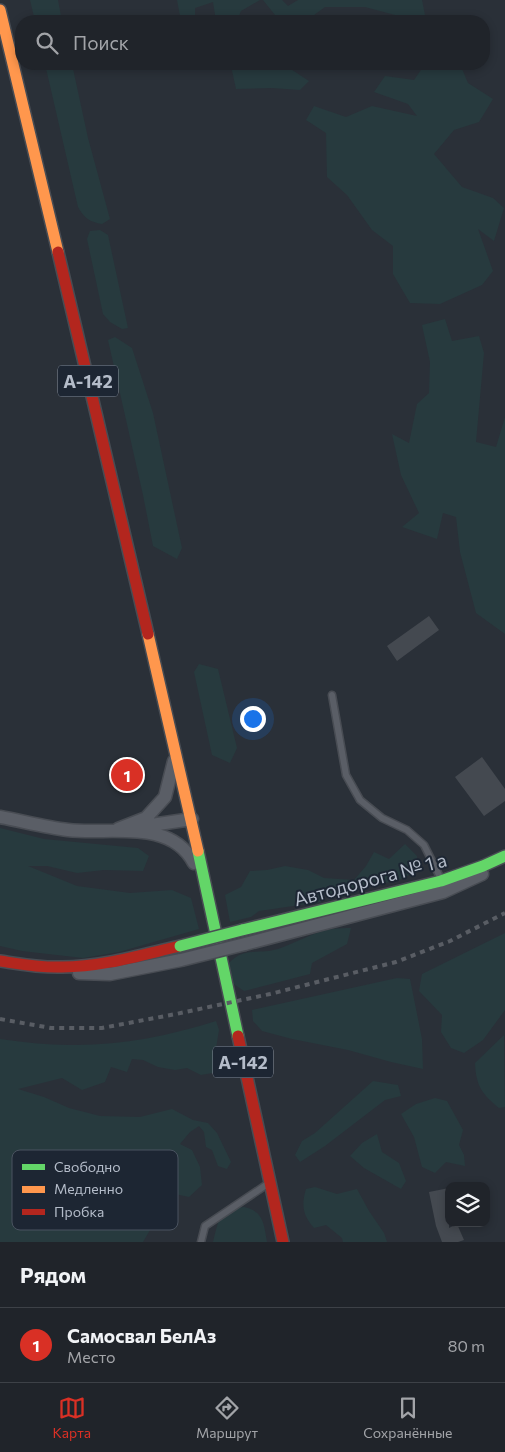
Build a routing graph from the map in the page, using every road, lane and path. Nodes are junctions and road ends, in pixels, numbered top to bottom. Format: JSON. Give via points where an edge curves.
{"nodes":[{"id":1,"x":0,"y":10,"type":"edge"},
{"id":2,"x":332,"y":695,"type":"dead end"},
{"id":3,"x":176,"y":752,"type":"junction"},
{"id":4,"x":0,"y":817,"type":"edge"},
{"id":5,"x":192,"y":820,"type":"junction"},
{"id":6,"x":111,"y":832,"type":"junction"},
{"id":7,"x":505,"y":856,"type":"edge"},
{"id":8,"x":505,"y":860,"type":"edge"},
{"id":9,"x":204,"y":881,"type":"junction"},
{"id":10,"x":441,"y":881,"type":"junction"},
{"id":11,"x":0,"y":961,"type":"edge"},
{"id":12,"x":33,"y":966,"type":"junction"},
{"id":13,"x":269,"y":1183,"type":"junction"},
{"id":14,"x":201,"y":1242,"type":"edge"},
{"id":15,"x":283,"y":1242,"type":"edge"}],
"edges":[{"from":1,"to":3,"type":"main road","number":"А-142"},
{"from":2,"to":10,"type":"lane","via":[[346,775],[360,800],[424,845]]},
{"from":3,"to":5,"type":"main road","number":"А-142"},
{"from":3,"to":6,"type":"street","via":[[165,798],[146,818]]},
{"from":4,"to":6,"type":"street","via":[[68,830]]},
{"from":5,"to":6,"type":"street"},
{"from":5,"to":9,"type":"main road","number":"А-142"},
{"from":6,"to":9,"type":"street","via":[[146,832],[173,840],[188,852]]},
{"from":7,"to":10,"type":"main road","name":"Автодорога № 1 а"},
{"from":8,"to":12,"type":"street","bridge":true,"via":[[443,892],[180,960],[110,974],[74,973]]},
{"from":9,"to":13,"type":"main road","number":"А-142"},
{"from":10,"to":12,"type":"main road","name":"Автодорога № 1 а","bridge":true,"via":[[107,963],[74,968]]},
{"from":11,"to":12,"type":"main road"},
{"from":13,"to":14,"type":"lane","via":[[205,1226]]},
{"from":13,"to":15,"type":"main road","number":"А-142"}]}
